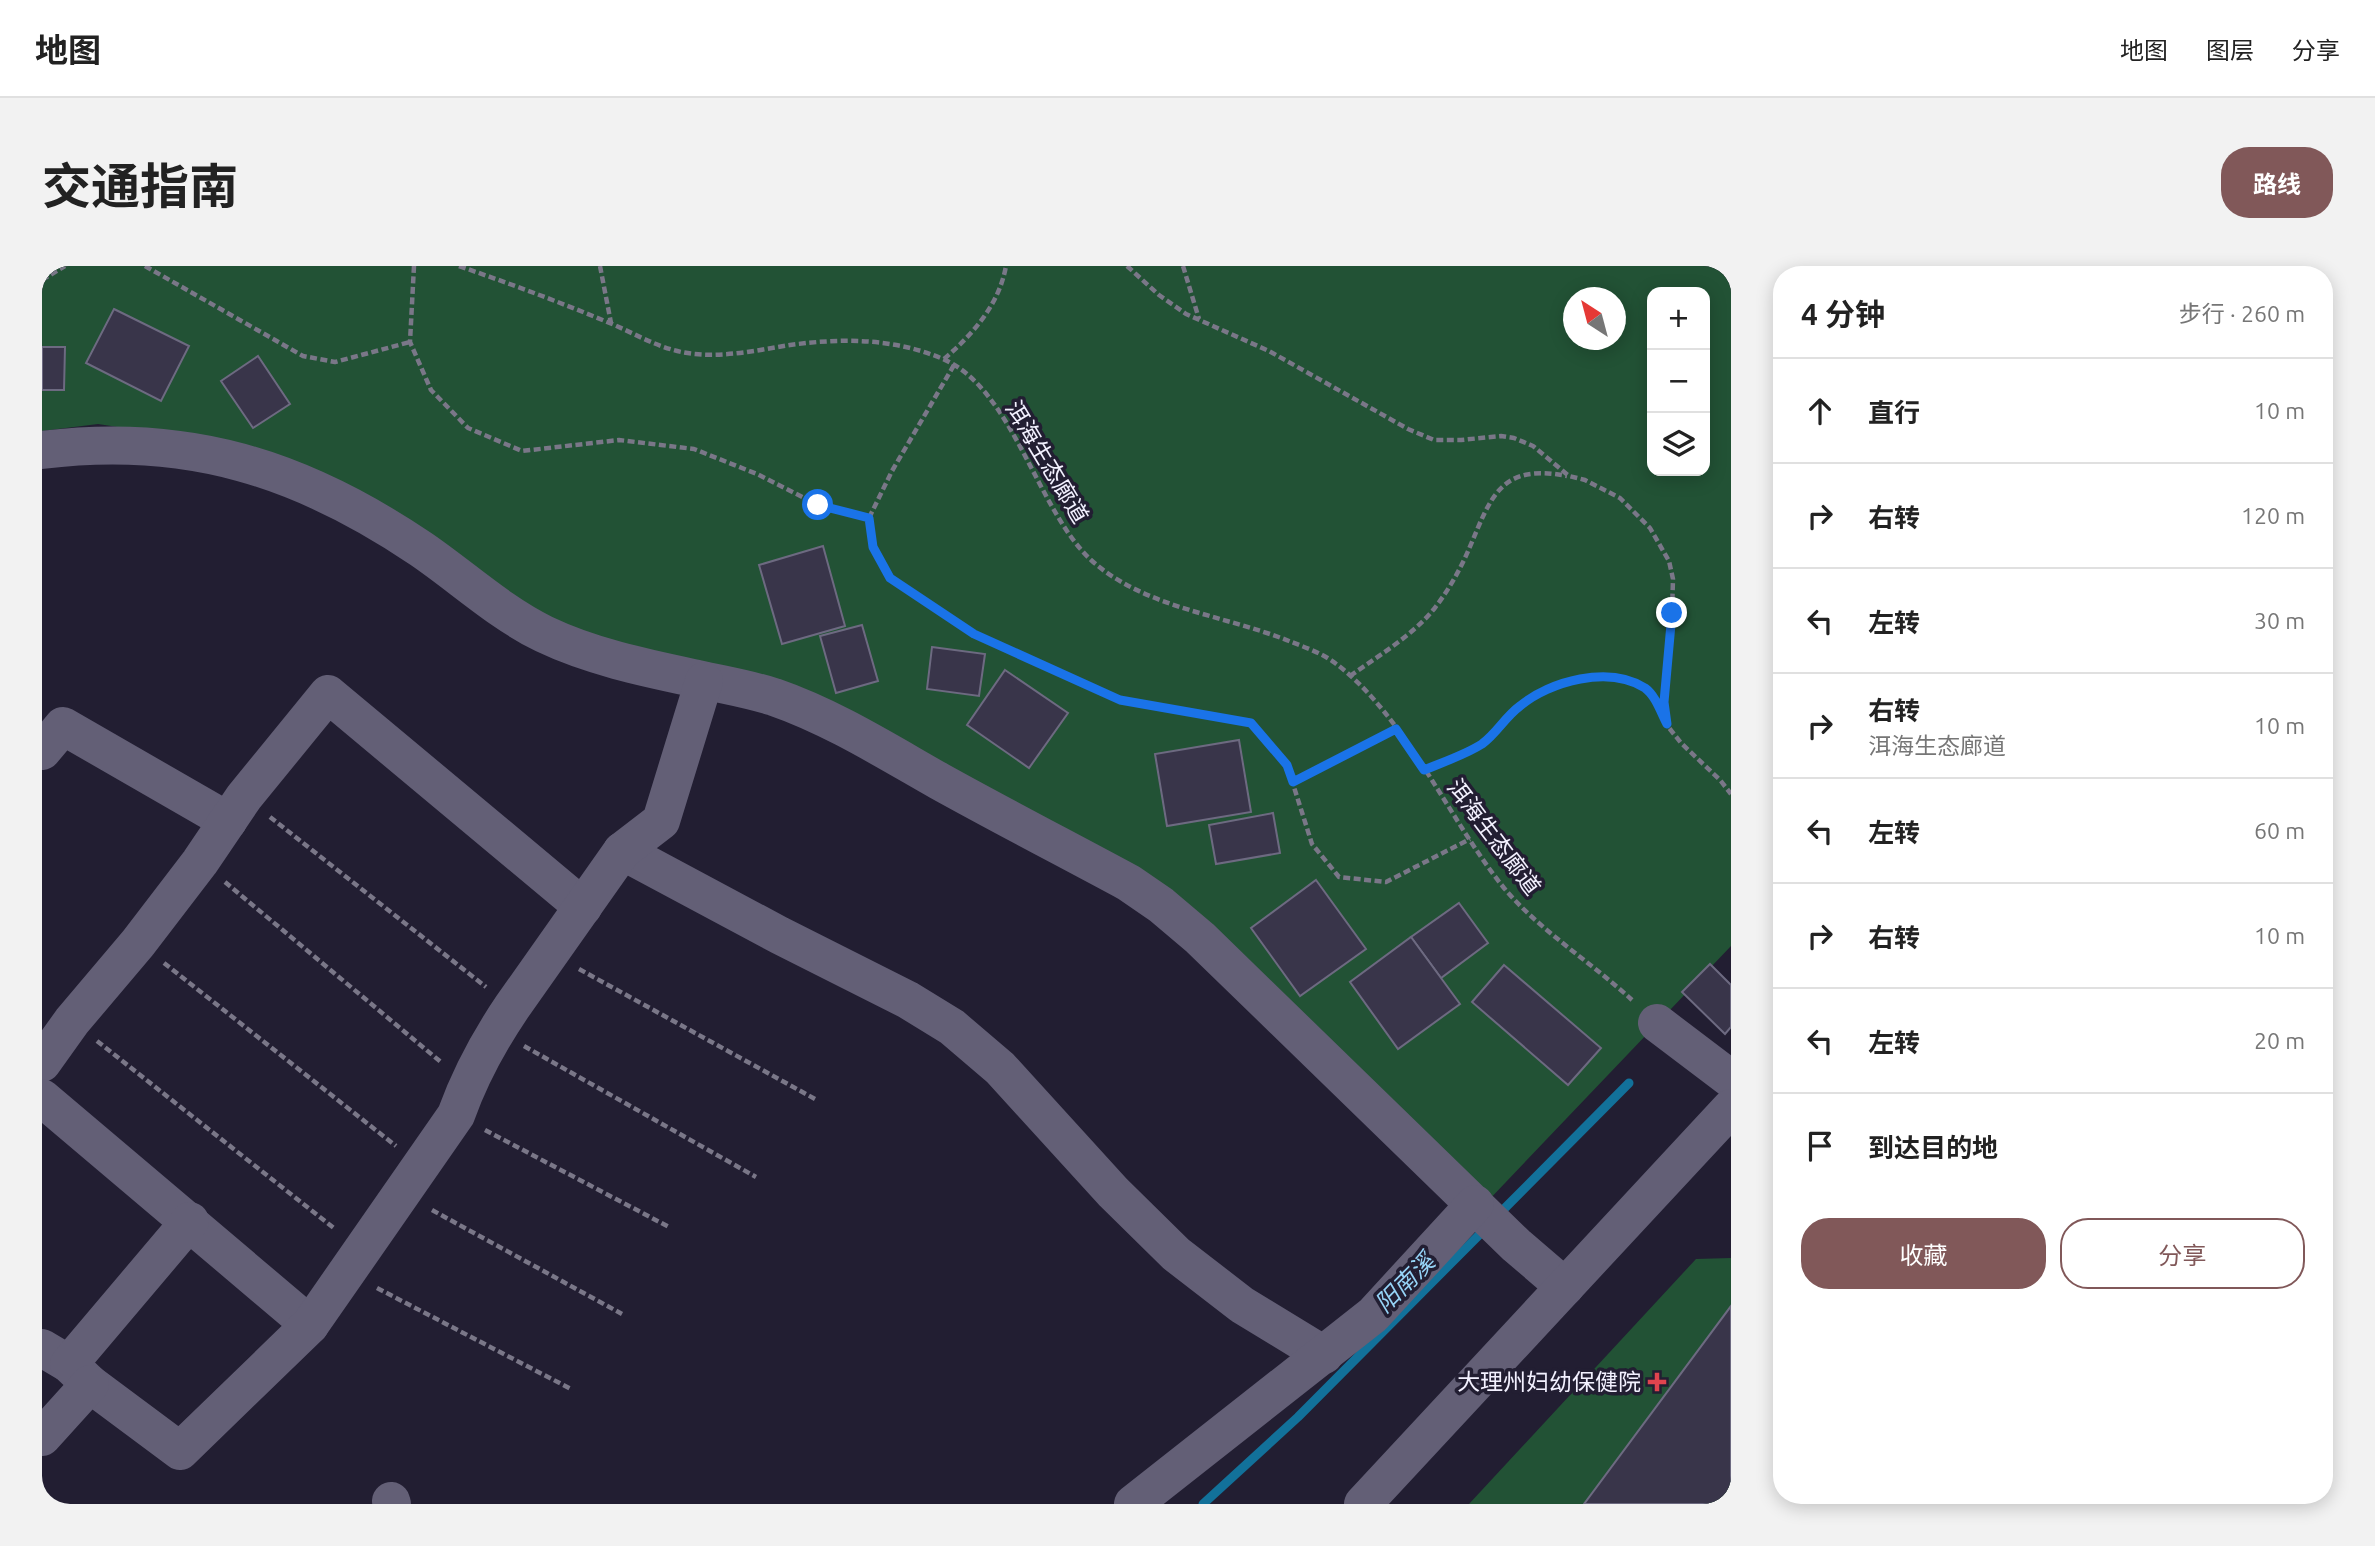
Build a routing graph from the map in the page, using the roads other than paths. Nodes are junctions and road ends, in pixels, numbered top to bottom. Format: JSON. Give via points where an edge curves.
{"nodes":[{"id":1,"x":42,"y":450,"type":"edge"},
{"id":2,"x":704,"y":681,"type":"junction"},
{"id":3,"x":42,"y":751,"type":"edge"},
{"id":4,"x":236,"y":809,"type":"junction"},
{"id":5,"x":622,"y":851,"type":"junction"},
{"id":6,"x":583,"y":907,"type":"junction"},
{"id":7,"x":1657,"y":1023,"type":"road end"},
{"id":8,"x":42,"y":1063,"type":"edge"},
{"id":9,"x":1731,"y":1079,"type":"edge"},
{"id":10,"x":42,"y":1098,"type":"edge"},
{"id":11,"x":1731,"y":1108,"type":"edge"},
{"id":12,"x":1478,"y":1207,"type":"junction"},
{"id":13,"x":190,"y":1221,"type":"junction"},
{"id":14,"x":1565,"y":1287,"type":"junction"},
{"id":15,"x":310,"y":1325,"type":"junction"},
{"id":16,"x":1324,"y":1355,"type":"junction"},
{"id":17,"x":67,"y":1366,"type":"edge"},
{"id":18,"x":42,"y":1437,"type":"edge"},
{"id":19,"x":1133,"y":1504,"type":"edge"},
{"id":20,"x":1363,"y":1504,"type":"edge"}],
"edges":[{"from":1,"to":2,"type":"street","via":[[98,446],[173,449],[289,476],[398,534],[542,633],[609,658]]},
{"from":2,"to":5,"type":"street","via":[[661,821]]},
{"from":2,"to":12,"type":"street","via":[[746,689],[805,709],[1129,883],[1200,938]]},
{"from":3,"to":4,"type":"street","via":[[63,726]]},
{"from":4,"to":6,"type":"street","via":[[328,694]]},
{"from":4,"to":8,"type":"street","via":[[200,862]]},
{"from":5,"to":6,"type":"street"},
{"from":5,"to":16,"type":"street","via":[[952,1027],[1000,1068],[1176,1254],[1242,1305]]},
{"from":6,"to":15,"type":"street","via":[[504,1018],[462,1099]]},
{"from":7,"to":9,"type":"street"},
{"from":10,"to":13,"type":"street"},
{"from":11,"to":14,"type":"street"},
{"from":12,"to":14,"type":"street"},
{"from":12,"to":16,"type":"street","via":[[1373,1315]]},
{"from":13,"to":15,"type":"street"},
{"from":13,"to":17,"type":"street"},
{"from":14,"to":20,"type":"street"},
{"from":15,"to":17,"type":"street","via":[[180,1451]]},
{"from":16,"to":19,"type":"street"},
{"from":17,"to":18,"type":"street"}]}
